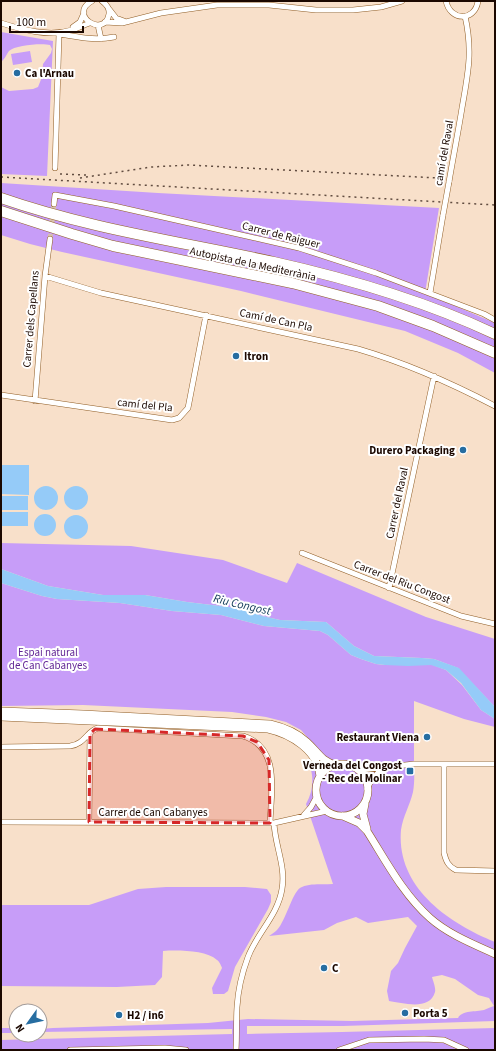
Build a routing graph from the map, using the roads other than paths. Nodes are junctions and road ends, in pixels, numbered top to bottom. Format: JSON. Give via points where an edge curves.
{"nodes":[{"id":1,"x":92,"y":1,"type":"edge"},
{"id":2,"x":102,"y":1,"type":"edge"},
{"id":3,"x":402,"y":1,"type":"edge"},
{"id":4,"x":446,"y":1,"type":"edge"},
{"id":5,"x":478,"y":1,"type":"edge"},
{"id":6,"x":108,"y":7,"type":"junction"},
{"id":7,"x":84,"y":12,"type":"junction"},
{"id":8,"x":465,"y":16,"type":"junction"},
{"id":9,"x":129,"y":21,"type":"junction"},
{"id":10,"x":105,"y":22,"type":"junction"},
{"id":11,"x":1,"y":23,"type":"edge"},
{"id":12,"x":90,"y":23,"type":"junction"},
{"id":13,"x":98,"y":25,"type":"junction"},
{"id":14,"x":64,"y":32,"type":"junction"},
{"id":15,"x":57,"y":34,"type":"junction"},
{"id":16,"x":114,"y":37,"type":"dead end"},
{"id":17,"x":101,"y":40,"type":"junction"},
{"id":18,"x":54,"y":168,"type":"dead end"},
{"id":19,"x":1,"y":191,"type":"edge"},
{"id":20,"x":1,"y":198,"type":"edge"},
{"id":21,"x":54,"y":204,"type":"dead end"},
{"id":22,"x":1,"y":211,"type":"edge"},
{"id":23,"x":73,"y":220,"type":"junction"},
{"id":24,"x":50,"y":239,"type":"tunnel mouth"},
{"id":25,"x":45,"y":276,"type":"junction"},
{"id":26,"x":430,"y":293,"type":"junction"},
{"id":27,"x":206,"y":315,"type":"junction"},
{"id":28,"x":495,"y":320,"type":"edge"},
{"id":29,"x":495,"y":334,"type":"edge"},
{"id":30,"x":495,"y":354,"type":"edge"},
{"id":31,"x":434,"y":376,"type":"junction"},
{"id":32,"x":1,"y":395,"type":"edge"},
{"id":33,"x":35,"y":401,"type":"junction"},
{"id":34,"x":495,"y":406,"type":"edge"},
{"id":35,"x":302,"y":553,"type":"dead end"},
{"id":36,"x":390,"y":588,"type":"junction"},
{"id":37,"x":495,"y":624,"type":"edge"},
{"id":38,"x":1,"y":711,"type":"edge"},
{"id":39,"x":1,"y":717,"type":"edge"},
{"id":40,"x":90,"y":734,"type":"junction"},
{"id":41,"x":1,"y":747,"type":"edge"},
{"id":42,"x":444,"y":764,"type":"junction"},
{"id":43,"x":495,"y":764,"type":"edge"},
{"id":44,"x":336,"y":765,"type":"junction"},
{"id":45,"x":353,"y":767,"type":"junction"},
{"id":46,"x":383,"y":767,"type":"junction"},
{"id":47,"x":320,"y":776,"type":"junction"},
{"id":48,"x":367,"y":789,"type":"junction"},
{"id":49,"x":317,"y":796,"type":"junction"},
{"id":50,"x":365,"y":801,"type":"junction"},
{"id":51,"x":327,"y":811,"type":"junction"},
{"id":52,"x":304,"y":816,"type":"junction"},
{"id":53,"x":343,"y":816,"type":"junction"},
{"id":54,"x":1,"y":822,"type":"edge"},
{"id":55,"x":89,"y":822,"type":"junction"},
{"id":56,"x":272,"y":823,"type":"junction"},
{"id":57,"x":367,"y":831,"type":"junction"},
{"id":58,"x":495,"y":871,"type":"edge"},
{"id":59,"x":495,"y":954,"type":"edge"},
{"id":60,"x":70,"y":1050,"type":"edge"},
{"id":61,"x":186,"y":1050,"type":"edge"},
{"id":62,"x":236,"y":1050,"type":"edge"},
{"id":63,"x":339,"y":1050,"type":"edge"},
{"id":64,"x":466,"y":1050,"type":"edge"}],
"edges":[{"from":1,"to":7,"type":"street","via":[[87,4]]},
{"from":2,"to":6,"type":"street"},
{"from":3,"to":9,"type":"street","via":[[381,7],[353,10],[218,5],[161,13]]},
{"from":4,"to":8,"type":"street","via":[[454,14]]},
{"from":5,"to":8,"type":"street","via":[[474,12]]},
{"from":6,"to":9,"type":"street","via":[[116,18]]},
{"from":6,"to":10,"type":"street","via":[[109,15]]},
{"from":7,"to":12,"type":"street"},
{"from":7,"to":14,"type":"street","via":[[80,22]]},
{"from":8,"to":26,"type":"street","name":"camí del Raval","bridge":true,"via":[[469,34],[468,76]]},
{"from":9,"to":10,"type":"street"},
{"from":10,"to":13,"type":"street"},
{"from":11,"to":15,"type":"street"},
{"from":12,"to":13,"type":"street"},
{"from":12,"to":14,"type":"street"},
{"from":13,"to":17,"type":"street"},
{"from":14,"to":15,"type":"street"},
{"from":15,"to":17,"type":"street"},
{"from":15,"to":18,"type":"street"},
{"from":16,"to":17,"type":"street"},
{"from":19,"to":23,"type":"highway"},
{"from":20,"to":23,"type":"highway","name":"Autopista de la Mediterrània"},
{"from":21,"to":26,"type":"street","name":"Carrer de Raiguer","via":[[55,195],[299,248],[376,272]]},
{"from":22,"to":30,"type":"highway","name":"Autopista de la Mediterrània","via":[[113,246],[292,283],[378,306],[433,326]]},
{"from":23,"to":29,"type":"highway","name":"Autopista de la Mediterrània","via":[[348,280],[420,303]]},
{"from":24,"to":25,"type":"street","name":"Carrer dels Capellans"},
{"from":25,"to":27,"type":"street","name":"Camí de Can Pla","via":[[101,293]]},
{"from":25,"to":33,"type":"street","name":"Carrer dels Capellans"},
{"from":26,"to":28,"type":"street","name":"Carrer de Raiguer"},
{"from":27,"to":31,"type":"street","name":"Camí de Can Pla","via":[[358,349]]},
{"from":27,"to":33,"type":"street","name":"camí del Pla","via":[[188,408],[179,418],[172,420]]},
{"from":31,"to":34,"type":"street","name":"Camí de Can Pla"},
{"from":31,"to":36,"type":"street","name":"Carrer del Raval"},
{"from":32,"to":33,"type":"street","name":"camí del Pla"},
{"from":35,"to":36,"type":"street","name":"Carrer del Riu Congost"},
{"from":36,"to":37,"type":"street","name":"Carrer del Riu Congost","via":[[461,616]]},
{"from":38,"to":44,"type":"street","via":[[270,724],[299,735],[326,762]]},
{"from":39,"to":47,"type":"street","via":[[268,729],[290,736],[308,751],[317,764]]},
{"from":40,"to":41,"type":"street","via":[[78,745]]},
{"from":40,"to":55,"type":"street"},
{"from":40,"to":56,"type":"street","via":[[98,728],[243,736],[252,739],[258,742],[266,753],[271,767]]},
{"from":42,"to":43,"type":"street"},
{"from":42,"to":46,"type":"street"},
{"from":42,"to":58,"type":"street","via":[[446,860],[456,870]]},
{"from":44,"to":45,"type":"street"},
{"from":44,"to":47,"type":"street"},
{"from":45,"to":46,"type":"street","via":[[360,770]]},
{"from":45,"to":48,"type":"street","via":[[363,776]]},
{"from":46,"to":48,"type":"street"},
{"from":47,"to":49,"type":"street","via":[[316,789]]},
{"from":48,"to":50,"type":"street"},
{"from":49,"to":51,"type":"street"},
{"from":49,"to":52,"type":"street"},
{"from":50,"to":53,"type":"street","via":[[356,812]]},
{"from":50,"to":57,"type":"street","via":[[363,814]]},
{"from":51,"to":52,"type":"street","name":"Carrer de Can Cabanyes"},
{"from":51,"to":53,"type":"street"},
{"from":52,"to":56,"type":"street","name":"Carrer de Can Cabanyes"},
{"from":53,"to":57,"type":"street","via":[[359,823]]},
{"from":54,"to":55,"type":"street","name":"Carrer de Can Cabanyes"},
{"from":55,"to":56,"type":"street","name":"Carrer de Can Cabanyes"},
{"from":56,"to":62,"type":"street","via":[[283,868],[282,889],[277,907],[252,947],[241,976]]},
{"from":57,"to":59,"type":"street","via":[[409,896],[431,918],[454,934]]},
{"from":60,"to":61,"type":"street"},
{"from":63,"to":64,"type":"street","via":[[369,1040],[424,1039],[444,1040]]}]}
